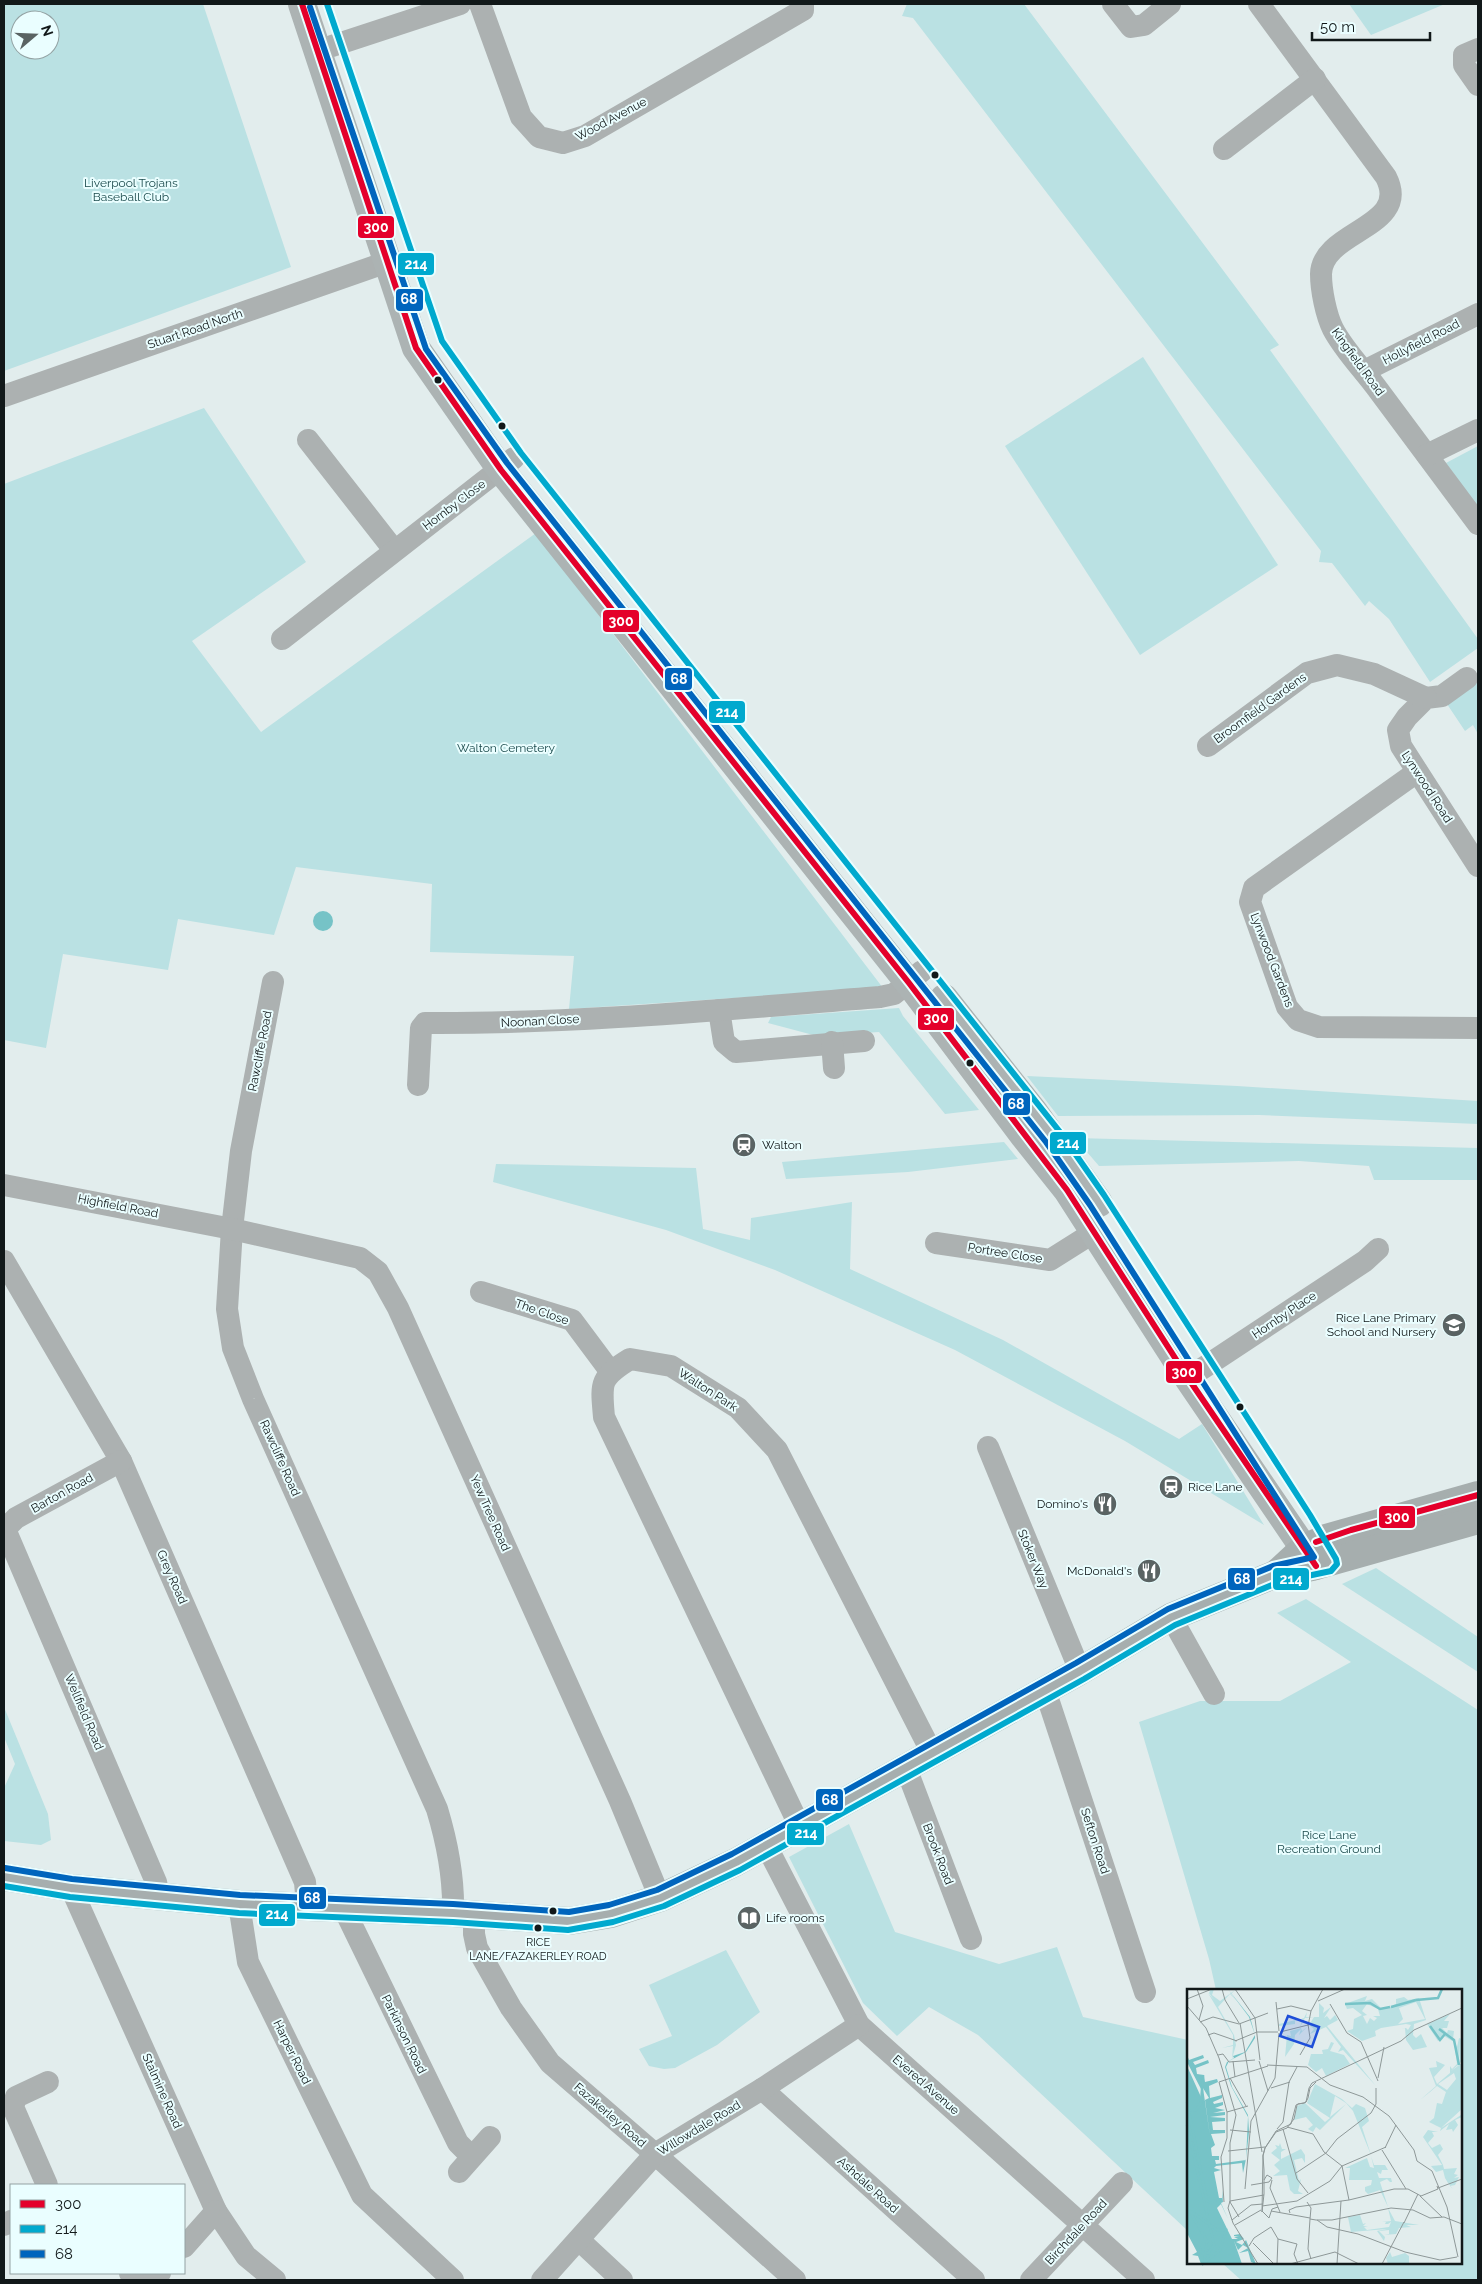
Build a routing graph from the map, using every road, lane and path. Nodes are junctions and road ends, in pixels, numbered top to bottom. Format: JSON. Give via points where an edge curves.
{"nodes":[{"id":1,"x":302,"y":4,"type":"edge"},
{"id":2,"x":318,"y":4,"type":"edge"},
{"id":3,"x":460,"y":4,"type":"edge"},
{"id":4,"x":480,"y":4,"type":"edge"},
{"id":5,"x":803,"y":4,"type":"edge"},
{"id":6,"x":1113,"y":4,"type":"edge"},
{"id":7,"x":1170,"y":4,"type":"edge"},
{"id":8,"x":1259,"y":4,"type":"edge"},
{"id":9,"x":332,"y":46,"type":"junction"},
{"id":10,"x":1478,"y":49,"type":"edge"},
{"id":11,"x":1315,"y":79,"type":"junction"},
{"id":12,"x":1478,"y":85,"type":"edge"},
{"id":13,"x":1221,"y":151,"type":"dead end"},
{"id":14,"x":386,"y":262,"type":"junction"},
{"id":15,"x":1478,"y":314,"type":"edge"},
{"id":16,"x":1364,"y":371,"type":"junction"},
{"id":17,"x":4,"y":396,"type":"edge"},
{"id":18,"x":1478,"y":430,"type":"edge"},
{"id":19,"x":308,"y":440,"type":"dead end"},
{"id":20,"x":1427,"y":455,"type":"junction"},
{"id":21,"x":507,"y":464,"type":"junction"},
{"id":22,"x":1478,"y":524,"type":"edge"},
{"id":23,"x":394,"y":550,"type":"junction"},
{"id":24,"x":282,"y":639,"type":"dead end"},
{"id":25,"x":1474,"y":673,"type":"edge"},
{"id":26,"x":1434,"y":697,"type":"junction"},
{"id":27,"x":1208,"y":746,"type":"dead end"},
{"id":28,"x":1417,"y":772,"type":"junction"},
{"id":29,"x":1478,"y":866,"type":"edge"},
{"id":30,"x":916,"y":977,"type":"junction"},
{"id":31,"x":273,"y":982,"type":"dead end"},
{"id":32,"x":719,"y":1010,"type":"junction"},
{"id":33,"x":1478,"y":1028,"type":"edge"},
{"id":34,"x":864,"y":1041,"type":"dead end"},
{"id":35,"x":832,"y":1042,"type":"junction"},
{"id":36,"x":834,"y":1068,"type":"dead end"},
{"id":37,"x":418,"y":1085,"type":"dead end"},
{"id":38,"x":1030,"y":1125,"type":"junction"},
{"id":39,"x":4,"y":1184,"type":"edge"},
{"id":40,"x":232,"y":1228,"type":"junction"},
{"id":41,"x":1096,"y":1231,"type":"junction"},
{"id":42,"x":936,"y":1243,"type":"dead end"},
{"id":43,"x":1378,"y":1249,"type":"dead end"},
{"id":44,"x":4,"y":1261,"type":"edge"},
{"id":45,"x":481,"y":1292,"type":"dead end"},
{"id":46,"x":610,"y":1371,"type":"junction"},
{"id":47,"x":1196,"y":1373,"type":"junction"},
{"id":48,"x":988,"y":1447,"type":"dead end"},
{"id":49,"x":121,"y":1461,"type":"junction"},
{"id":50,"x":1478,"y":1496,"type":"edge"},
{"id":51,"x":1478,"y":1520,"type":"edge"},
{"id":52,"x":6,"y":1529,"type":"joint"},
{"id":53,"x":1302,"y":1561,"type":"junction"},
{"id":54,"x":1171,"y":1617,"type":"junction"},
{"id":55,"x":1080,"y":1671,"type":"junction"},
{"id":56,"x":1046,"y":1690,"type":"junction"},
{"id":57,"x":1214,"y":1694,"type":"dead end"},
{"id":58,"x":932,"y":1753,"type":"junction"},
{"id":59,"x":906,"y":1768,"type":"junction"},
{"id":60,"x":800,"y":1827,"type":"junction"},
{"id":61,"x":766,"y":1845,"type":"junction"},
{"id":62,"x":5,"y":1876,"type":"edge"},
{"id":63,"x":71,"y":1888,"type":"junction"},
{"id":64,"x":159,"y":1897,"type":"junction"},
{"id":65,"x":660,"y":1898,"type":"junction"},
{"id":66,"x":239,"y":1904,"type":"junction"},
{"id":67,"x":307,"y":1906,"type":"junction"},
{"id":68,"x":343,"y":1908,"type":"junction"},
{"id":69,"x":464,"y":1914,"type":"junction"},
{"id":70,"x":971,"y":1939,"type":"dead end"},
{"id":71,"x":1145,"y":1992,"type":"dead end"},
{"id":72,"x":860,"y":2025,"type":"junction"},
{"id":73,"x":48,"y":2082,"type":"dead end"},
{"id":74,"x":762,"y":2089,"type":"junction"},
{"id":75,"x":10,"y":2119,"type":"edge"},
{"id":76,"x":490,"y":2136,"type":"dead end"},
{"id":77,"x":655,"y":2154,"type":"junction"},
{"id":78,"x":1122,"y":2183,"type":"dead end"},
{"id":79,"x":46,"y":2184,"type":"edge"},
{"id":80,"x":216,"y":2211,"type":"junction"},
{"id":81,"x":1084,"y":2224,"type":"junction"},
{"id":82,"x":578,"y":2240,"type":"junction"},
{"id":83,"x":185,"y":2246,"type":"edge"},
{"id":84,"x":275,"y":2280,"type":"edge"},
{"id":85,"x":453,"y":2280,"type":"edge"},
{"id":86,"x":542,"y":2280,"type":"edge"},
{"id":87,"x":622,"y":2280,"type":"edge"},
{"id":88,"x":795,"y":2280,"type":"edge"},
{"id":89,"x":974,"y":2280,"type":"edge"},
{"id":90,"x":1031,"y":2280,"type":"edge"},
{"id":91,"x":1144,"y":2280,"type":"edge"}],
"edges":[{"from":1,"to":14,"type":"main road"},
{"from":2,"to":9,"type":"main road"},
{"from":3,"to":9,"type":"street"},
{"from":4,"to":5,"type":"street","name":"Wood Avenue","via":[[521,117],[540,137],[563,144],[586,136],[803,10]]},
{"from":6,"to":7,"type":"street","via":[[1131,27],[1144,25]]},
{"from":8,"to":11,"type":"street","name":"Kingfield Road"},
{"from":9,"to":21,"type":"main road","via":[[434,346]]},
{"from":10,"to":12,"type":"street","via":[[1464,56],[1464,65]]},
{"from":11,"to":13,"type":"street"},
{"from":11,"to":16,"type":"street","name":"Kingfield Road","via":[[1386,178],[1390,192],[1380,217],[1330,251],[1321,269],[1332,327]]},
{"from":14,"to":17,"type":"street","name":"Stuart Road North"},
{"from":14,"to":21,"type":"main road","via":[[416,348]]},
{"from":15,"to":16,"type":"street","name":"Hollyfield Road"},
{"from":16,"to":20,"type":"street","name":"Kingfield Road"},
{"from":18,"to":20,"type":"street"},
{"from":19,"to":23,"type":"street"},
{"from":20,"to":22,"type":"street","name":"Kingfield Road"},
{"from":21,"to":23,"type":"street","name":"Hornby Close"},
{"from":21,"to":30,"type":"main road"},
{"from":23,"to":24,"type":"street","name":"Hornby Close"},
{"from":25,"to":26,"type":"street","name":"Lynwood Road"},
{"from":26,"to":27,"type":"street","name":"Broomfield Gardens","via":[[1374,674],[1337,665],[1307,673]]},
{"from":26,"to":28,"type":"street","name":"Lynwood Road","via":[[1407,717],[1398,730],[1401,746]]},
{"from":28,"to":29,"type":"street","name":"Lynwood Road"},
{"from":28,"to":33,"type":"street","name":"Lynwood Gardens","via":[[1254,888],[1250,902],[1287,1007],[1298,1020],[1320,1028]]},
{"from":30,"to":32,"type":"street","name":"Noonan Close","via":[[894,994],[880,997]]},
{"from":30,"to":38,"type":"main road"},
{"from":30,"to":38,"type":"main road","via":[[1007,1113]]},
{"from":31,"to":40,"type":"street","name":"Rawcliffe Road","via":[[241,1151]]},
{"from":32,"to":35,"type":"street","via":[[724,1042],[736,1052]]},
{"from":32,"to":37,"type":"street","name":"Noonan Close","via":[[495,1024],[425,1023],[420,1028]]},
{"from":34,"to":35,"type":"street"},
{"from":35,"to":36,"type":"street"},
{"from":38,"to":41,"type":"main road","via":[[1067,1190]]},
{"from":38,"to":47,"type":"main road","via":[[1053,1136],[1097,1200]]},
{"from":39,"to":40,"type":"street","name":"Highfield Road"},
{"from":40,"to":65,"type":"street","name":"Yew Tree Road","via":[[360,1258],[378,1272],[398,1308],[620,1801]]},
{"from":40,"to":69,"type":"street","name":"Rawcliffe Road","via":[[227,1309],[233,1348],[437,1809],[446,1837],[454,1899]]},
{"from":41,"to":42,"type":"street","name":"Portree Close","via":[[1050,1260]]},
{"from":41,"to":47,"type":"main road"},
{"from":43,"to":47,"type":"street","name":"Hornby Place","via":[[1365,1261]]},
{"from":44,"to":49,"type":"street","name":"Grey Road"},
{"from":45,"to":46,"type":"street","name":"The Close","via":[[572,1320]]},
{"from":46,"to":58,"type":"street","name":"Walton Park","via":[[630,1359],[671,1366],[738,1408],[777,1450]]},
{"from":46,"to":60,"type":"street","via":[[602,1387],[604,1417]]},
{"from":47,"to":53,"type":"main road"},
{"from":48,"to":55,"type":"street","name":"Stoker Way"},
{"from":49,"to":52,"type":"street","name":"Barton Road","via":[[16,1518]]},
{"from":49,"to":67,"type":"street","name":"Grey Road","via":[[305,1882]]},
{"from":50,"to":53,"type":"highway","via":[[1350,1530]]},
{"from":51,"to":53,"type":"highway"},
{"from":52,"to":64,"type":"street","name":"Wellfield Road","via":[[156,1882]]},
{"from":53,"to":54,"type":"highway"},
{"from":54,"to":55,"type":"highway"},
{"from":54,"to":57,"type":"street"},
{"from":55,"to":56,"type":"highway"},
{"from":56,"to":58,"type":"highway"},
{"from":56,"to":71,"type":"street","name":"Sefton Road"},
{"from":58,"to":59,"type":"highway"},
{"from":59,"to":60,"type":"highway"},
{"from":59,"to":70,"type":"street","name":"Brook Road"},
{"from":60,"to":61,"type":"highway"},
{"from":61,"to":65,"type":"highway"},
{"from":61,"to":72,"type":"street","name":"Evered Avenue"},
{"from":62,"to":63,"type":"highway"},
{"from":63,"to":64,"type":"highway"},
{"from":63,"to":80,"type":"street","name":"Stalmine Road"},
{"from":64,"to":66,"type":"highway"},
{"from":65,"to":69,"type":"highway","via":[[633,1908],[569,1921]]},
{"from":66,"to":67,"type":"highway"},
{"from":66,"to":85,"type":"street","name":"Harper Road","via":[[248,1962],[362,2195]]},
{"from":67,"to":68,"type":"highway"},
{"from":68,"to":69,"type":"highway"},
{"from":68,"to":76,"type":"street","name":"Parkinson Road","via":[[458,2143],[465,2164]]},
{"from":69,"to":77,"type":"street","name":"Fazakerley Road","via":[[477,1948],[511,2008],[550,2063]]},
{"from":72,"to":74,"type":"street","name":"Willowdale Road"},
{"from":72,"to":81,"type":"street","name":"Evered Avenue"},
{"from":73,"to":75,"type":"street","via":[[16,2097]]},
{"from":74,"to":77,"type":"street","name":"Willowdale Road"},
{"from":74,"to":89,"type":"street","name":"Ashdale Road"},
{"from":75,"to":79,"type":"street"},
{"from":77,"to":82,"type":"street","name":"Willowdale Road"},
{"from":77,"to":88,"type":"street","name":"Fazakerley Road"},
{"from":78,"to":81,"type":"street","name":"Birchdale Road"},
{"from":80,"to":83,"type":"street"},
{"from":80,"to":84,"type":"street","name":"Stalmine Road","via":[[246,2256]]},
{"from":81,"to":90,"type":"street","name":"Birchdale Road"},
{"from":81,"to":91,"type":"street","name":"Evered Avenue"},
{"from":82,"to":86,"type":"street","name":"Willowdale Road"},
{"from":82,"to":87,"type":"street"}]}
